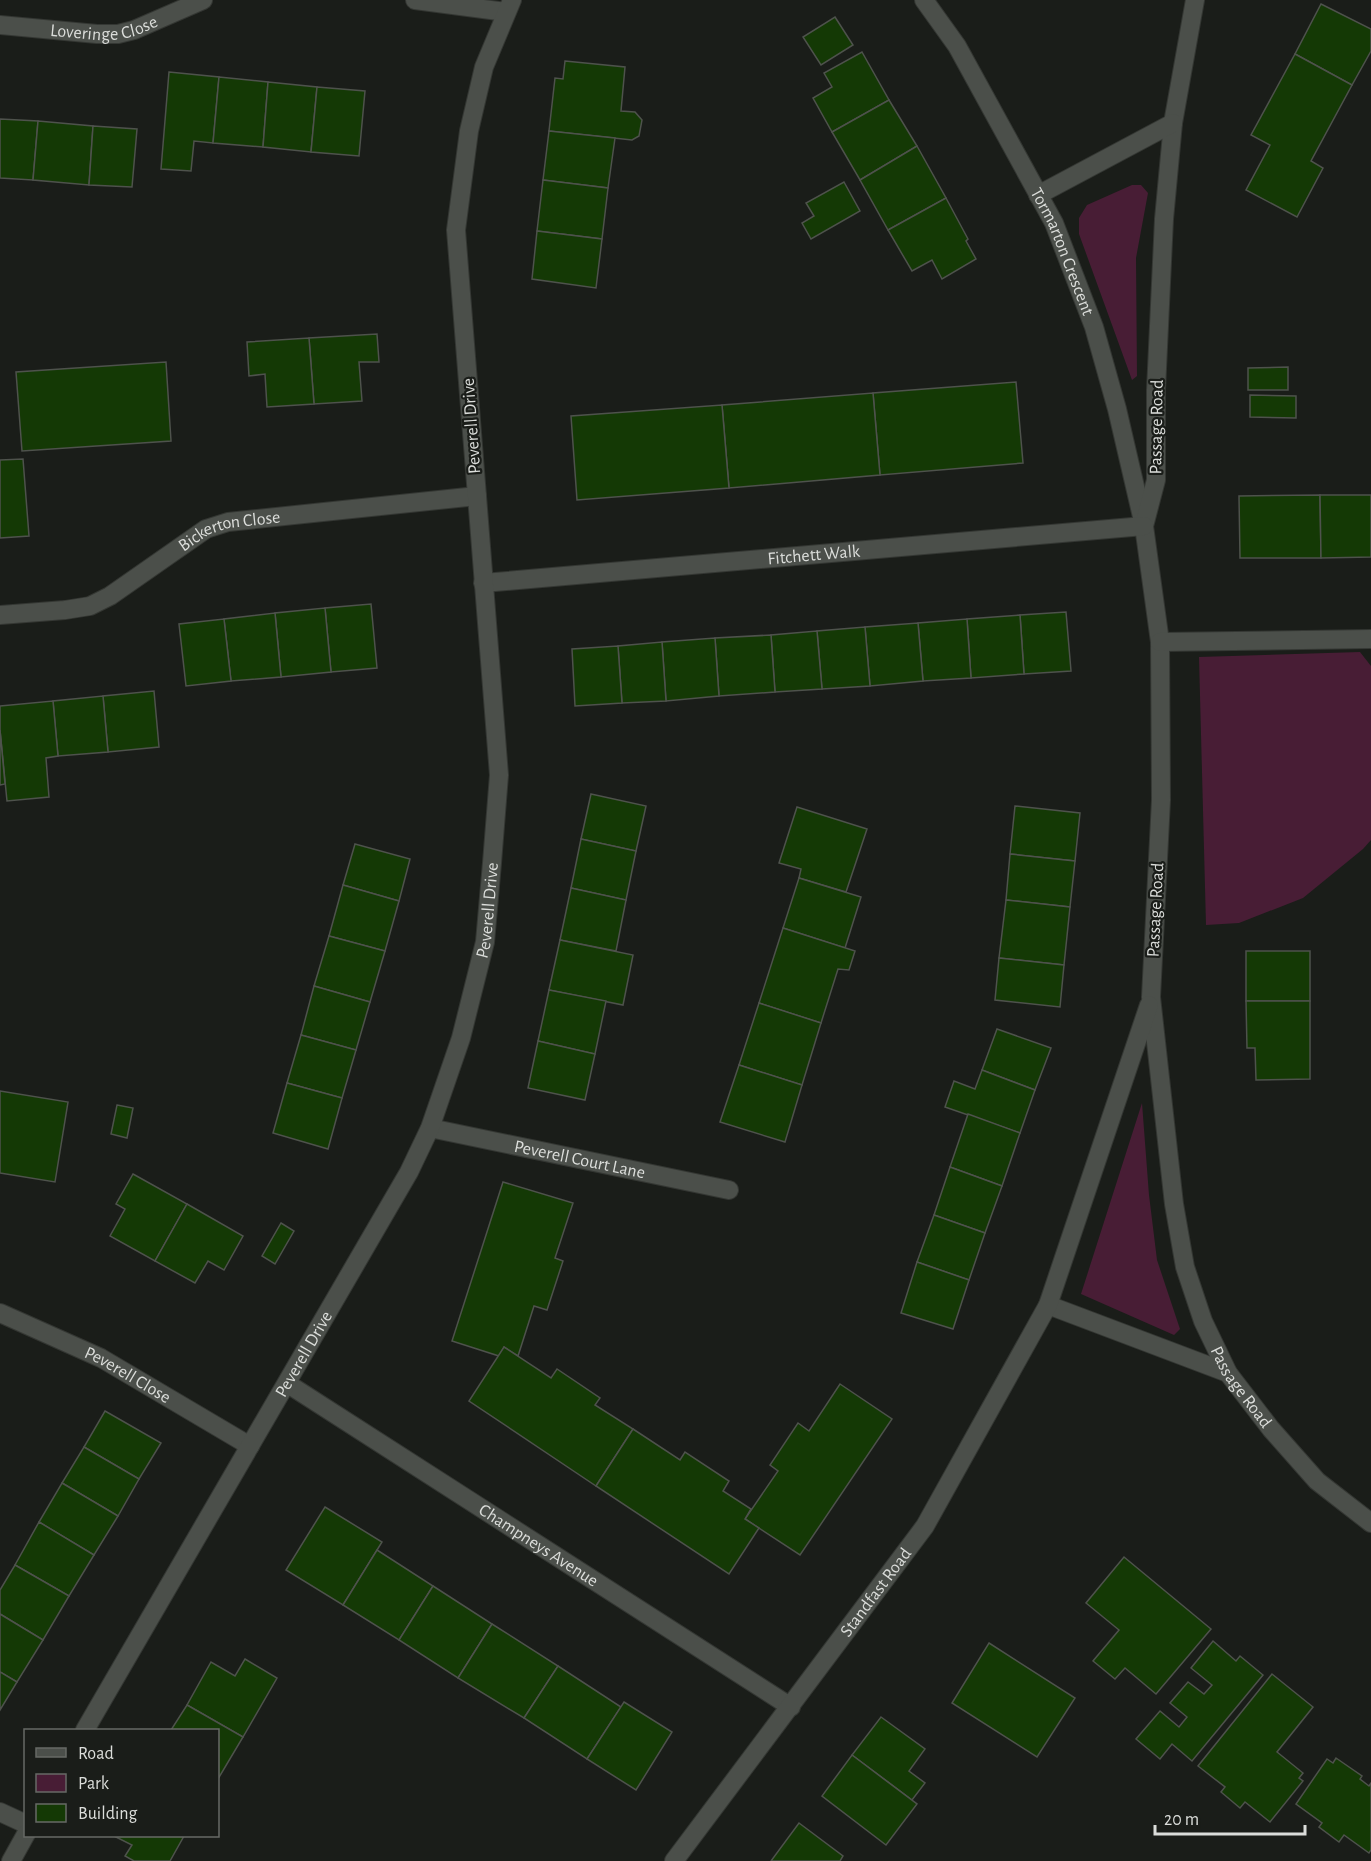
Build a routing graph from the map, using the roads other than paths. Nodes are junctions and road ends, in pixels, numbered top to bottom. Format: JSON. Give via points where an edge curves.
{"nodes":[{"id":1,"x":203,"y":0,"type":"edge"},
{"id":2,"x":415,"y":0,"type":"edge"},
{"id":3,"x":924,"y":0,"type":"edge"},
{"id":4,"x":1195,"y":0,"type":"edge"},
{"id":5,"x":509,"y":6,"type":"edge"},
{"id":6,"x":0,"y":24,"type":"edge"},
{"id":7,"x":1173,"y":123,"type":"junction"},
{"id":8,"x":1038,"y":195,"type":"junction"},
{"id":9,"x":477,"y":496,"type":"junction"},
{"id":10,"x":1144,"y":526,"type":"junction"},
{"id":11,"x":483,"y":583,"type":"junction"},
{"id":12,"x":0,"y":615,"type":"edge"},
{"id":13,"x":1371,"y":639,"type":"edge"},
{"id":14,"x":1160,"y":642,"type":"junction"},
{"id":15,"x":1151,"y":997,"type":"junction"},
{"id":16,"x":430,"y":1128,"type":"junction"},
{"id":17,"x":729,"y":1190,"type":"dead end"},
{"id":18,"x":1048,"y":1305,"type":"junction"},
{"id":19,"x":0,"y":1313,"type":"edge"},
{"id":20,"x":1228,"y":1374,"type":"junction"},
{"id":21,"x":288,"y":1384,"type":"junction"},
{"id":22,"x":250,"y":1446,"type":"junction"},
{"id":23,"x":1371,"y":1524,"type":"edge"},
{"id":24,"x":791,"y":1707,"type":"junction"},
{"id":25,"x":86,"y":1729,"type":"edge"},
{"id":26,"x":0,"y":1812,"type":"edge"},
{"id":27,"x":24,"y":1823,"type":"edge"},
{"id":28,"x":24,"y":1837,"type":"edge"},
{"id":29,"x":11,"y":1861,"type":"edge"},
{"id":30,"x":674,"y":1861,"type":"edge"}],
"edges":[{"from":1,"to":6,"type":"street","name":"Loveringe Close","via":[[118,34]]},
{"from":2,"to":5,"type":"street"},
{"from":3,"to":8,"type":"street","name":"Tormarton Crescent","via":[[957,46]]},
{"from":4,"to":7,"type":"street","name":"Passage Road"},
{"from":5,"to":9,"type":"street","name":"Peverell Drive","via":[[484,68],[469,131],[456,230]]},
{"from":7,"to":8,"type":"street"},
{"from":7,"to":10,"type":"street","name":"Passage Road","via":[[1163,230],[1156,480]]},
{"from":8,"to":10,"type":"street","name":"Tormarton Crescent","via":[[1054,223],[1094,327]]},
{"from":9,"to":11,"type":"street","name":"Peverell Drive"},
{"from":9,"to":12,"type":"street","name":"Bickerton Close","via":[[228,522],[206,529],[90,606]]},
{"from":10,"to":11,"type":"street","name":"Fitchett Walk"},
{"from":10,"to":14,"type":"street","name":"Passage Road"},
{"from":11,"to":16,"type":"street","name":"Peverell Drive","via":[[499,775],[485,942],[461,1038]]},
{"from":13,"to":14,"type":"street"},
{"from":14,"to":15,"type":"street","name":"Passage Road","via":[[1161,800]]},
{"from":15,"to":18,"type":"street","name":"Passage Road"},
{"from":15,"to":20,"type":"street","name":"Passage Road","via":[[1174,1204],[1185,1267],[1203,1321]]},
{"from":16,"to":17,"type":"street","name":"Peverell Court Lane"},
{"from":16,"to":21,"type":"street","name":"Peverell Drive","via":[[410,1172]]},
{"from":18,"to":20,"type":"street"},
{"from":18,"to":24,"type":"street","name":"Standfast Road","via":[[925,1526]]},
{"from":19,"to":22,"type":"street","name":"Peverell Close","via":[[101,1358]]},
{"from":20,"to":23,"type":"street","name":"Passage Road","via":[[1317,1481]]},
{"from":21,"to":22,"type":"street","name":"Peverell Drive"},
{"from":21,"to":24,"type":"street","name":"Champneys Avenue"},
{"from":22,"to":25,"type":"street","name":"Peverell Drive"},
{"from":24,"to":30,"type":"street","name":"Standfast Road"},
{"from":26,"to":27,"type":"street"},
{"from":28,"to":29,"type":"street"}]}
